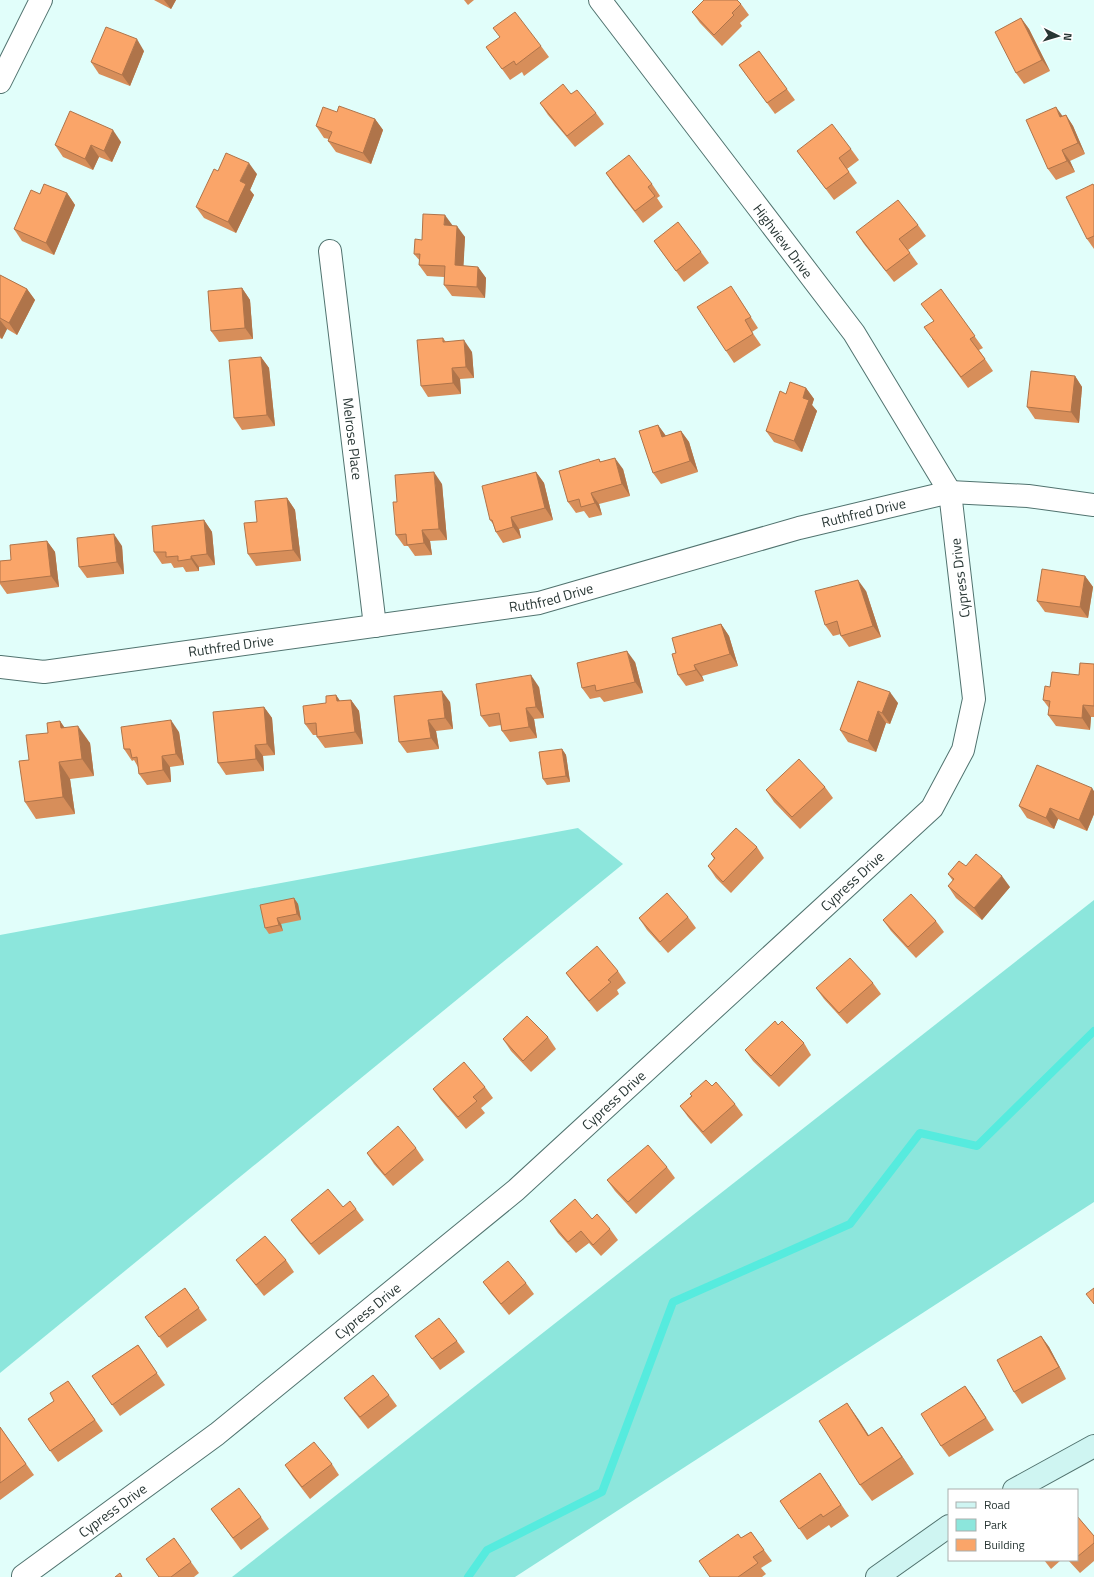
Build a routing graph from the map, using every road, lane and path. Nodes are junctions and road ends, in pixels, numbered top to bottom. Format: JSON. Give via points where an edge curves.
{"nodes":[{"id":1,"x":41,"y":0,"type":"edge"},
{"id":2,"x":600,"y":0,"type":"edge"},
{"id":3,"x":0,"y":82,"type":"edge"},
{"id":4,"x":330,"y":251,"type":"dead end"},
{"id":5,"x":950,"y":492,"type":"junction"},
{"id":6,"x":1094,"y":505,"type":"edge"},
{"id":7,"x":375,"y":626,"type":"junction"},
{"id":8,"x":0,"y":667,"type":"edge"},
{"id":9,"x":1094,"y":1446,"type":"edge"},
{"id":10,"x":1016,"y":1489,"type":"edge"},
{"id":11,"x":948,"y":1527,"type":"edge"},
{"id":12,"x":23,"y":1576,"type":"dead end"},
{"id":13,"x":877,"y":1577,"type":"edge"}],
"edges":[{"from":1,"to":3,"type":"street"},
{"from":2,"to":5,"type":"street","name":"Highview Drive","via":[[854,333]]},
{"from":4,"to":7,"type":"street","name":"Melrose Place"},
{"from":5,"to":6,"type":"street","name":"Ruthfred Drive","via":[[1028,496]]},
{"from":5,"to":7,"type":"street","name":"Ruthfred Drive","via":[[799,528],[539,603]]},
{"from":5,"to":12,"type":"street","name":"Cypress Drive","via":[[974,699],[963,750],[932,808],[516,1190],[217,1434]]},
{"from":7,"to":8,"type":"street","name":"Ruthfred Drive","via":[[44,672]]},
{"from":9,"to":10,"type":"street"},
{"from":11,"to":13,"type":"street"}]}
